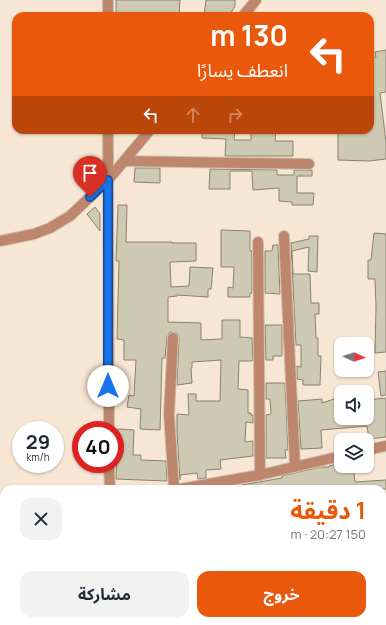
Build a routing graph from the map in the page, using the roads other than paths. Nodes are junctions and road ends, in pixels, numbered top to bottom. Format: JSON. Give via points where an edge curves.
{"nodes":[{"id":1,"x":108,"y":0,"type":"edge"},
{"id":2,"x":256,"y":0,"type":"edge"},
{"id":3,"x":108,"y":12,"type":"edge"},
{"id":4,"x":246,"y":12,"type":"edge"},
{"id":5,"x":108,"y":134,"type":"edge"},
{"id":6,"x":147,"y":134,"type":"edge"},
{"id":7,"x":125,"y":161,"type":"junction"},
{"id":8,"x":309,"y":164,"type":"dead end"},
{"id":9,"x":108,"y":180,"type":"junction"},
{"id":10,"x":284,"y":236,"type":"dead end"},
{"id":11,"x":0,"y":241,"type":"edge"},
{"id":12,"x":258,"y":242,"type":"dead end"},
{"id":13,"x":173,"y":338,"type":"dead end"},
{"id":14,"x":109,"y":421,"type":"edge"},
{"id":15,"x":386,"y":446,"type":"edge"},
{"id":16,"x":374,"y":449,"type":"edge"},
{"id":17,"x":334,"y":458,"type":"edge"},
{"id":18,"x":295,"y":466,"type":"junction"},
{"id":19,"x":110,"y":473,"type":"edge"},
{"id":20,"x":260,"y":474,"type":"junction"},
{"id":21,"x":110,"y":485,"type":"edge"},
{"id":22,"x":174,"y":485,"type":"edge"},
{"id":23,"x":201,"y":485,"type":"edge"}],
"edges":[{"from":1,"to":3,"type":"street"},
{"from":2,"to":4,"type":"street"},
{"from":5,"to":9,"type":"street"},
{"from":6,"to":7,"type":"street"},
{"from":7,"to":8,"type":"street"},
{"from":7,"to":9,"type":"street"},
{"from":9,"to":11,"type":"street","via":[[70,216],[50,228]]},
{"from":9,"to":14,"type":"street"},
{"from":10,"to":18,"type":"street"},
{"from":12,"to":20,"type":"street"},
{"from":13,"to":22,"type":"street","via":[[169,414]]},
{"from":15,"to":16,"type":"street"},
{"from":17,"to":18,"type":"street"},
{"from":18,"to":20,"type":"street"},
{"from":19,"to":21,"type":"street"},
{"from":20,"to":23,"type":"street"}]}
